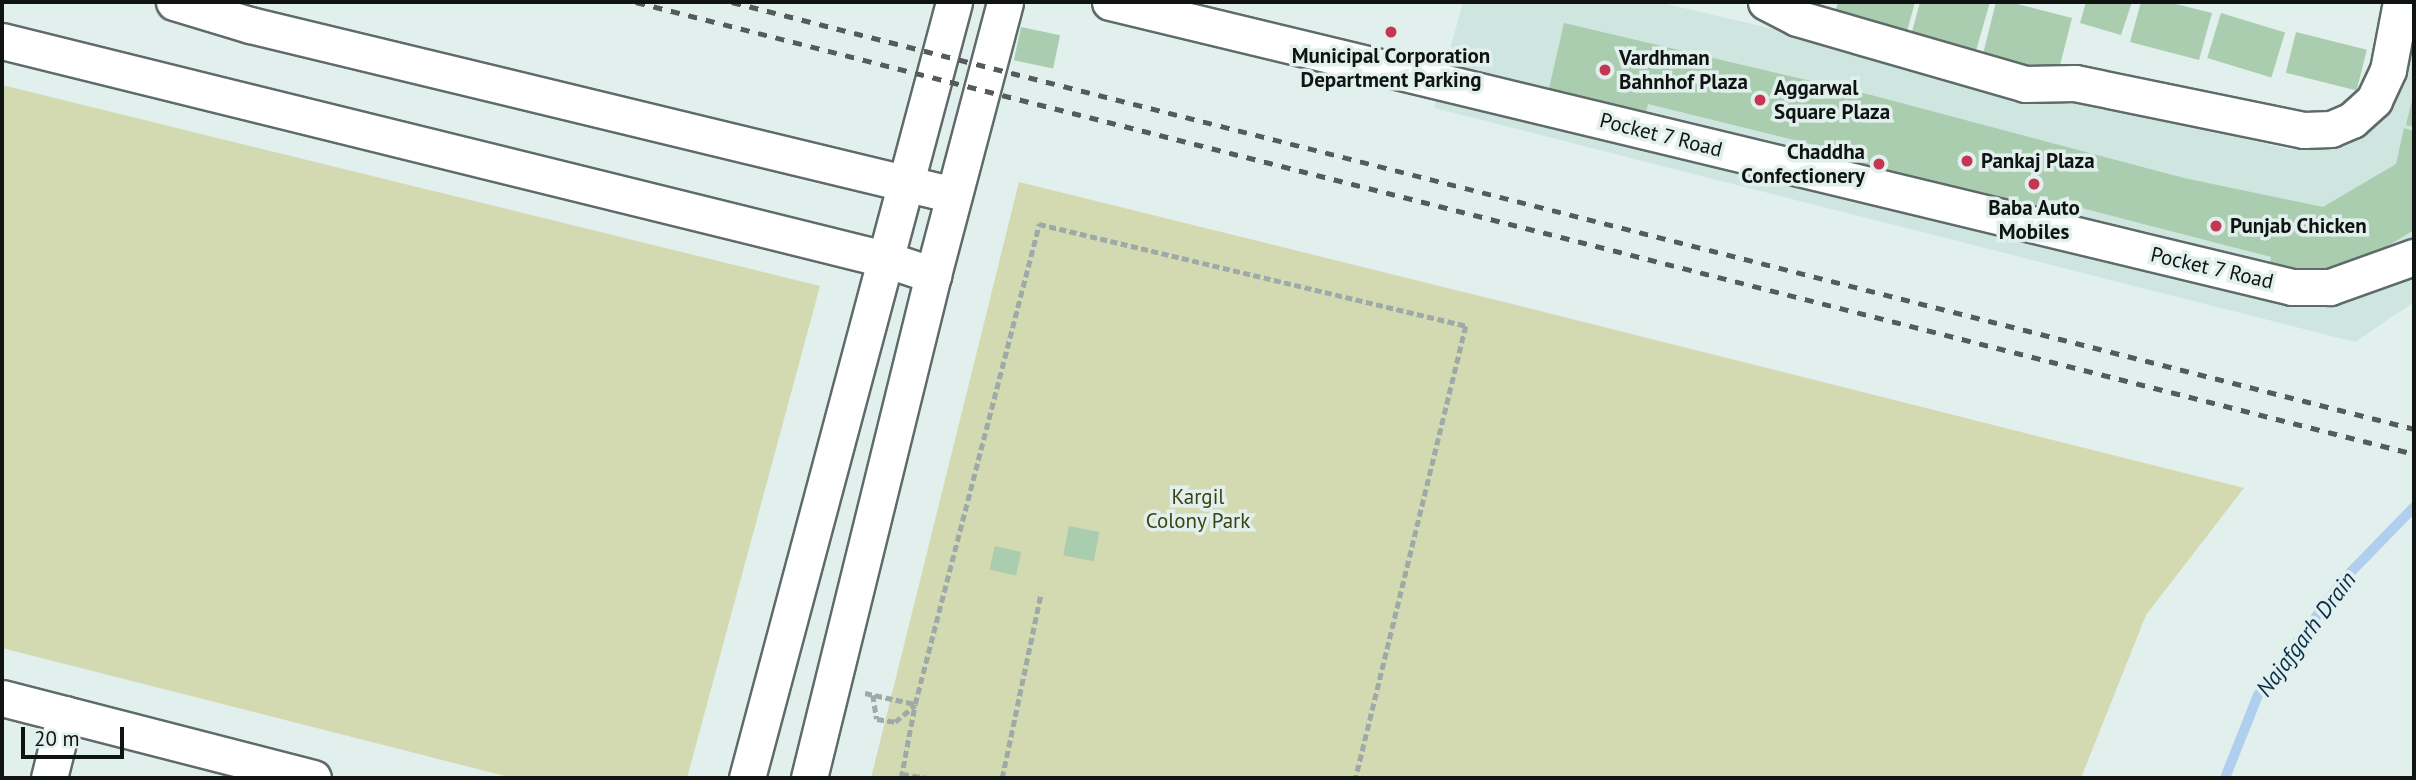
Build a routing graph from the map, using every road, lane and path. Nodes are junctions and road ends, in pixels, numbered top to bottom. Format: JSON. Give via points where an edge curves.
{"nodes":[{"id":1,"x":174,"y":2,"type":"edge"},
{"id":2,"x":954,"y":2,"type":"edge"},
{"id":3,"x":1005,"y":2,"type":"edge"},
{"id":4,"x":1110,"y":2,"type":"edge"},
{"id":5,"x":1766,"y":2,"type":"edge"},
{"id":6,"x":2401,"y":2,"type":"edge"},
{"id":7,"x":2,"y":41,"type":"edge"},
{"id":8,"x":906,"y":183,"type":"junction"},
{"id":9,"x":954,"y":195,"type":"junction"},
{"id":10,"x":2414,"y":257,"type":"edge"},
{"id":11,"x":885,"y":260,"type":"junction"},
{"id":12,"x":933,"y":275,"type":"junction"},
{"id":13,"x":1041,"y":593,"type":"dead end"},
{"id":14,"x":832,"y":686,"type":"junction"},
{"id":15,"x":873,"y":695,"type":"junction"},
{"id":16,"x":2,"y":698,"type":"edge"},
{"id":17,"x":915,"y":704,"type":"junction"},
{"id":18,"x":65,"y":714,"type":"junction"},
{"id":19,"x":902,"y":776,"type":"edge"},
{"id":20,"x":49,"y":778,"type":"edge"},
{"id":21,"x":313,"y":778,"type":"edge"},
{"id":22,"x":747,"y":778,"type":"edge"},
{"id":23,"x":809,"y":778,"type":"edge"},
{"id":24,"x":928,"y":778,"type":"edge"},
{"id":25,"x":1002,"y":778,"type":"edge"},
{"id":26,"x":1356,"y":778,"type":"edge"}],
"edges":[{"from":1,"to":8,"type":"street","via":[[250,25]]},
{"from":2,"to":8,"type":"street"},
{"from":3,"to":9,"type":"street"},
{"from":4,"to":10,"type":"street","name":"Pocket 7 Road","via":[[2292,287],[2330,287]]},
{"from":5,"to":6,"type":"street","via":[[1797,18],[2025,84],[2075,83],[2304,130],[2331,129],[2352,120],[2374,100],[2388,70]]},
{"from":7,"to":11,"type":"street"},
{"from":8,"to":9,"type":"street"},
{"from":8,"to":11,"type":"street"},
{"from":9,"to":12,"type":"street"},
{"from":11,"to":12,"type":"street"},
{"from":11,"to":22,"type":"street"},
{"from":12,"to":14,"type":"street"},
{"from":13,"to":25,"type":"path"},
{"from":14,"to":15,"type":"path"},
{"from":14,"to":23,"type":"street"},
{"from":15,"to":17,"type":"path"},
{"from":15,"to":17,"type":"path","via":[[877,719],[895,722]]},
{"from":16,"to":18,"type":"street"},
{"from":17,"to":19,"type":"path"},
{"from":17,"to":26,"type":"path","via":[[1040,224],[1466,326]]},
{"from":18,"to":20,"type":"street"},
{"from":18,"to":21,"type":"street"},
{"from":19,"to":24,"type":"path"}]}
